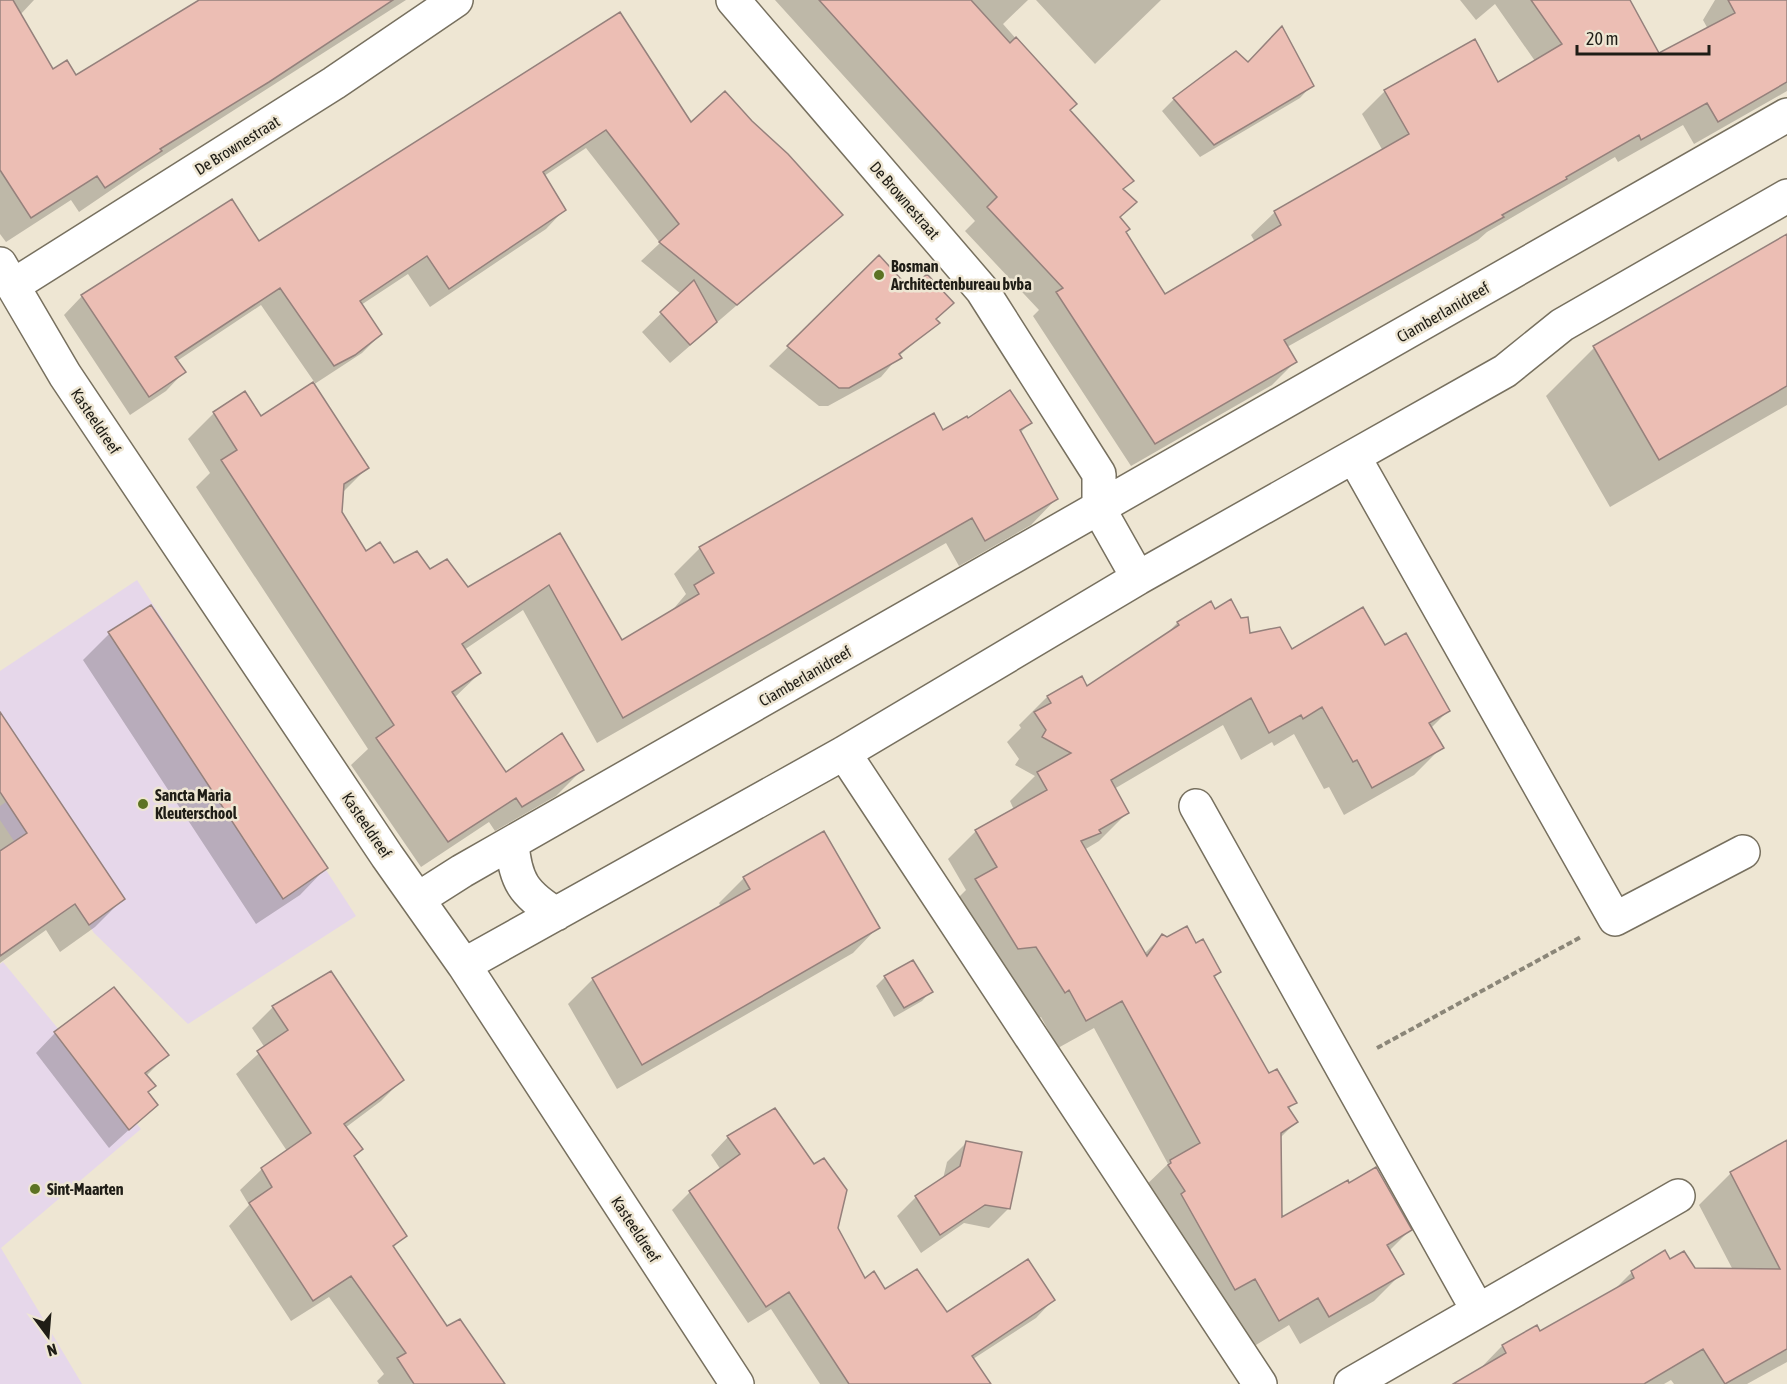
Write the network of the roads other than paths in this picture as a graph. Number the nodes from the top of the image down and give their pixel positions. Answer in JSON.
{"nodes":[{"id":1,"x":456,"y":0,"type":"edge"},
{"id":2,"x":733,"y":0,"type":"edge"},
{"id":3,"x":1787,"y":115,"type":"edge"},
{"id":4,"x":1787,"y":196,"type":"edge"},
{"id":5,"x":7,"y":274,"type":"edge"},
{"id":6,"x":1354,"y":457,"type":"junction"},
{"id":7,"x":1099,"y":509,"type":"junction"},
{"id":8,"x":1138,"y":578,"type":"junction"},
{"id":9,"x":844,"y":753,"type":"junction"},
{"id":10,"x":1196,"y":806,"type":"dead end"},
{"id":11,"x":512,"y":843,"type":"junction"},
{"id":12,"x":1743,"y":852,"type":"dead end"},
{"id":13,"x":418,"y":899,"type":"junction"},
{"id":14,"x":556,"y":914,"type":"junction"},
{"id":15,"x":464,"y":965,"type":"junction"},
{"id":16,"x":1678,"y":1196,"type":"dead end"},
{"id":17,"x":1477,"y":1309,"type":"junction"},
{"id":18,"x":737,"y":1384,"type":"edge"},
{"id":19,"x":1260,"y":1384,"type":"edge"},
{"id":20,"x":1351,"y":1384,"type":"edge"}],
"edges":[{"from":1,"to":5,"type":"street","name":"De Brownestraat"},
{"from":2,"to":7,"type":"street","name":"De Brownestraat"},
{"from":3,"to":7,"type":"street","name":"Ciamberlanidreef"},
{"from":4,"to":6,"type":"street"},
{"from":5,"to":13,"type":"street","name":"Kasteeldreef"},
{"from":6,"to":8,"type":"street"},
{"from":6,"to":12,"type":"street"},
{"from":7,"to":8,"type":"street"},
{"from":7,"to":11,"type":"street","name":"Ciamberlanidreef"},
{"from":8,"to":9,"type":"street"},
{"from":9,"to":14,"type":"street"},
{"from":9,"to":19,"type":"street"},
{"from":10,"to":17,"type":"street"},
{"from":11,"to":13,"type":"street","name":"Ciamberlanidreef"},
{"from":11,"to":14,"type":"street"},
{"from":13,"to":15,"type":"street","name":"Kasteeldreef"},
{"from":14,"to":15,"type":"street"},
{"from":15,"to":18,"type":"street","name":"Kasteeldreef"},
{"from":16,"to":17,"type":"street"},
{"from":17,"to":20,"type":"street"}]}
